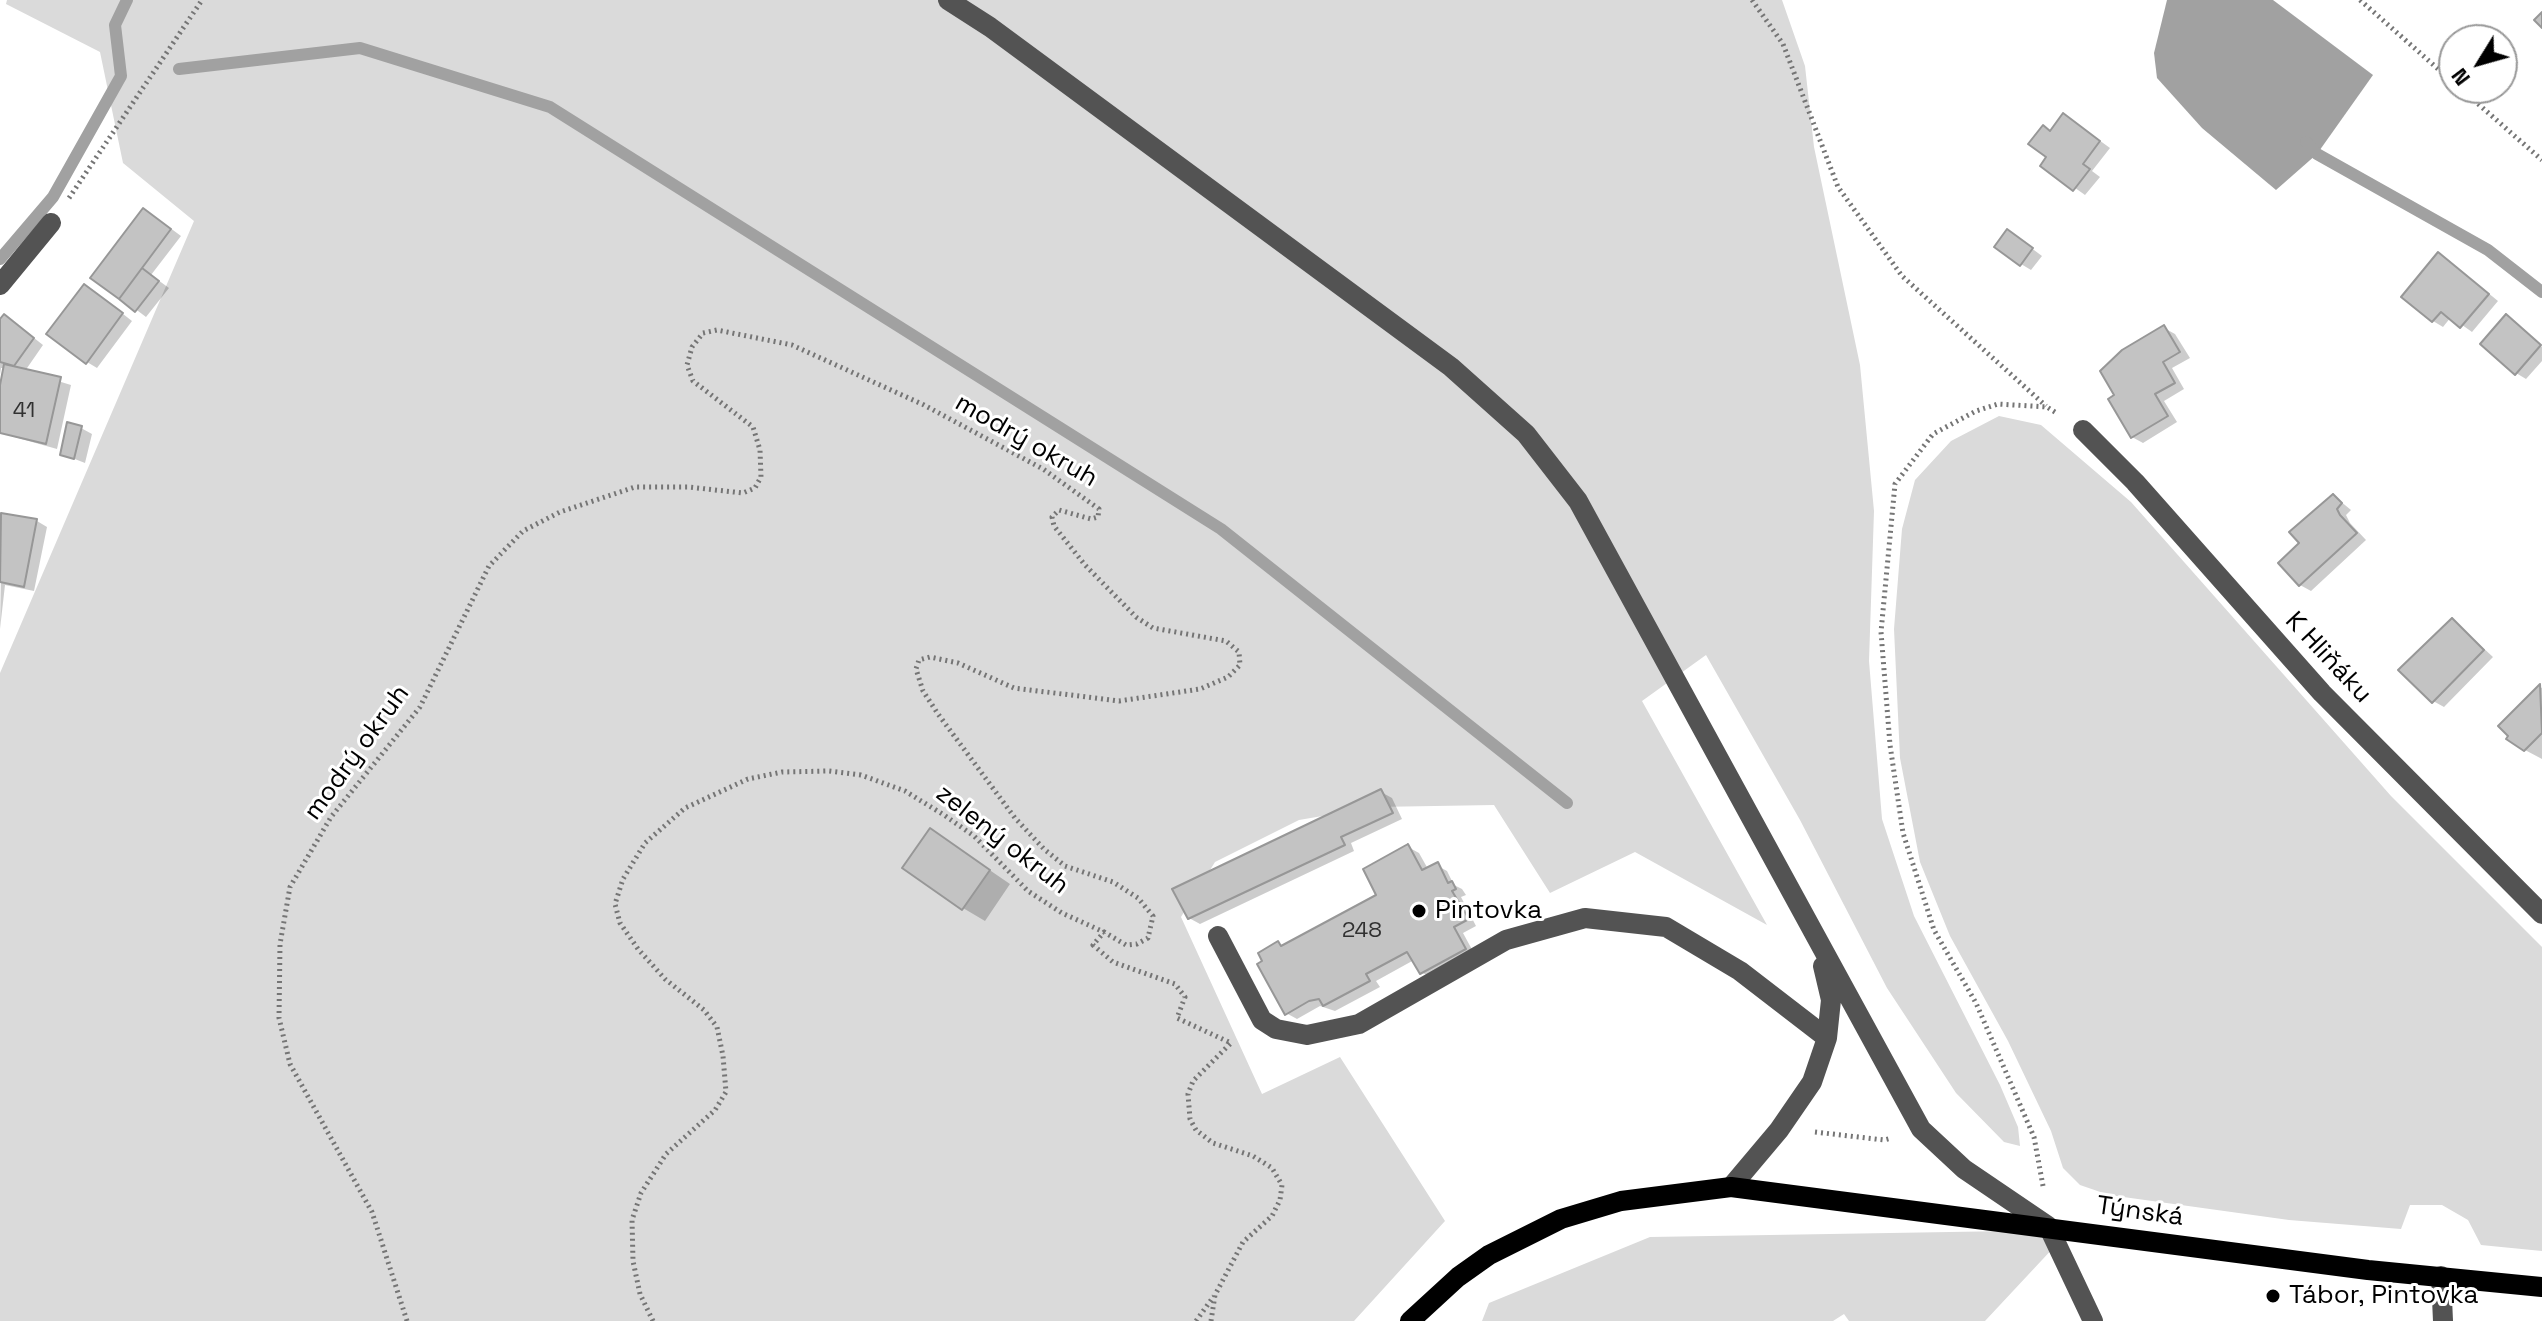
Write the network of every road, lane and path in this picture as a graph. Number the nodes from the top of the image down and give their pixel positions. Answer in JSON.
{"nodes":[{"id":1,"x":202,"y":0,"type":"edge"},
{"id":2,"x":948,"y":0,"type":"edge"},
{"id":3,"x":1752,"y":0,"type":"edge"},
{"id":4,"x":2360,"y":0,"type":"edge"},
{"id":5,"x":2438,"y":69,"type":"edge"},
{"id":6,"x":2478,"y":104,"type":"edge"},
{"id":7,"x":2542,"y":160,"type":"edge"},
{"id":8,"x":51,"y":223,"type":"joint"},
{"id":9,"x":0,"y":285,"type":"edge"},
{"id":10,"x":2047,"y":407,"type":"junction"},
{"id":11,"x":2083,"y":430,"type":"joint"},
{"id":12,"x":2542,"y":914,"type":"edge"},
{"id":13,"x":1104,"y":932,"type":"junction"},
{"id":14,"x":1218,"y":936,"type":"dead end"},
{"id":15,"x":1818,"y":946,"type":"junction"},
{"id":16,"x":1827,"y":1038,"type":"junction"},
{"id":17,"x":1803,"y":1129,"type":"dead end"},
{"id":18,"x":1897,"y":1136,"type":"dead end"},
{"id":19,"x":2043,"y":1184,"type":"dead end"},
{"id":20,"x":1731,"y":1187,"type":"junction"},
{"id":21,"x":2048,"y":1226,"type":"junction"},
{"id":22,"x":2441,"y":1276,"type":"junction"},
{"id":23,"x":2542,"y":1287,"type":"edge"},
{"id":24,"x":1215,"y":1295,"type":"junction"},
{"id":25,"x":407,"y":1321,"type":"edge"},
{"id":26,"x":653,"y":1321,"type":"edge"},
{"id":27,"x":1196,"y":1321,"type":"edge"},
{"id":28,"x":1211,"y":1321,"type":"edge"},
{"id":29,"x":1410,"y":1321,"type":"edge"},
{"id":30,"x":2093,"y":1321,"type":"edge"},
{"id":31,"x":2443,"y":1321,"type":"edge"}],
"edges":[{"from":1,"to":8,"type":"path"},
{"from":2,"to":15,"type":"street"},
{"from":3,"to":10,"type":"path"},
{"from":4,"to":5,"type":"path"},
{"from":6,"to":7,"type":"path"},
{"from":8,"to":9,"type":"street"},
{"from":10,"to":11,"type":"path"},
{"from":10,"to":19,"type":"path"},
{"from":11,"to":12,"type":"street","name":"K Hliňáku"},
{"from":13,"to":24,"type":"path"},
{"from":13,"to":25,"type":"path","name":"modrý okruh"},
{"from":13,"to":26,"type":"path","name":"zelený okruh"},
{"from":14,"to":16,"type":"street"},
{"from":15,"to":16,"type":"street"},
{"from":15,"to":21,"type":"street"},
{"from":16,"to":20,"type":"street"},
{"from":17,"to":18,"type":"path"},
{"from":20,"to":21,"type":"main road","name":"Týnská"},
{"from":20,"to":29,"type":"main road","name":"Týnská"},
{"from":21,"to":22,"type":"main road","name":"Týnská"},
{"from":21,"to":30,"type":"street"},
{"from":22,"to":23,"type":"main road","name":"Týnská"},
{"from":22,"to":31,"type":"street"},
{"from":24,"to":27,"type":"path"},
{"from":24,"to":28,"type":"path"}]}
